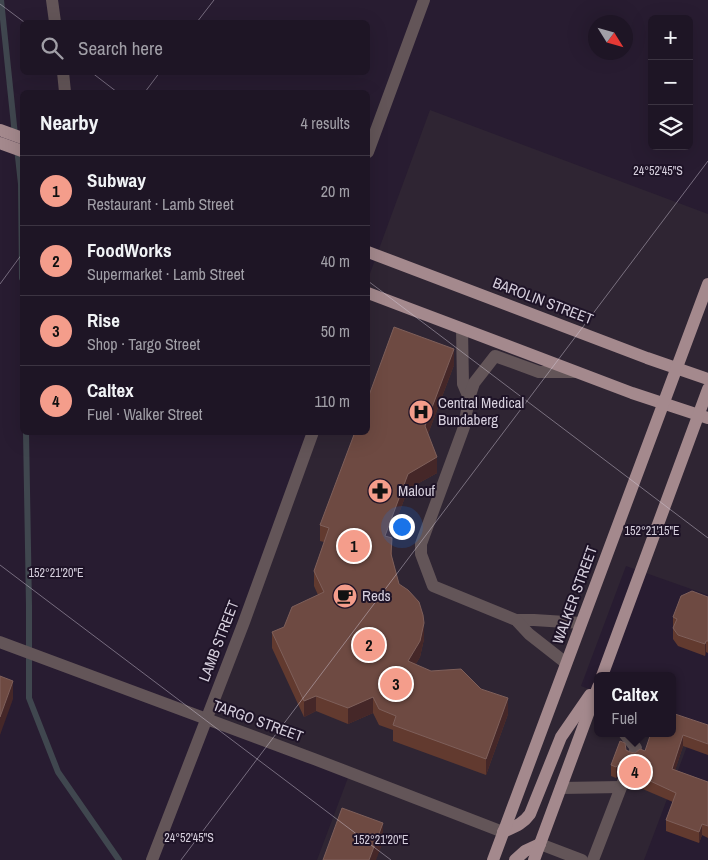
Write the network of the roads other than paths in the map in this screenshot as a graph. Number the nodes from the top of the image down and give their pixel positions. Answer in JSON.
{"nodes":[{"id":1,"x":52,"y":0,"type":"edge"},
{"id":2,"x":424,"y":0,"type":"edge"},
{"id":3,"x":55,"y":20,"type":"edge"},
{"id":4,"x":63,"y":75,"type":"edge"},
{"id":5,"x":65,"y":90,"type":"edge"},
{"id":6,"x":1,"y":137,"type":"edge"},
{"id":7,"x":20,"y":138,"type":"edge"},
{"id":8,"x":370,"y":147,"type":"edge"},
{"id":9,"x":20,"y":150,"type":"edge"},
{"id":10,"x":370,"y":253,"type":"edge"},
{"id":11,"x":708,"y":284,"type":"edge"},
{"id":12,"x":370,"y":293,"type":"edge"},
{"id":13,"x":462,"y":329,"type":"junction"},
{"id":14,"x":677,"y":368,"type":"junction"},
{"id":15,"x":580,"y":372,"type":"junction"},
{"id":16,"x":708,"y":379,"type":"edge"},
{"id":17,"x":708,"y":388,"type":"edge"},
{"id":18,"x":470,"y":398,"type":"junction"},
{"id":19,"x":663,"y":404,"type":"junction"},
{"id":20,"x":703,"y":417,"type":"edge"},
{"id":21,"x":312,"y":435,"type":"edge"},
{"id":22,"x":516,"y":620,"type":"junction"},
{"id":23,"x":581,"y":623,"type":"junction"},
{"id":24,"x":4,"y":644,"type":"edge"},
{"id":25,"x":566,"y":663,"type":"junction"},
{"id":26,"x":604,"y":672,"type":"edge"},
{"id":27,"x":594,"y":696,"type":"edge"},
{"id":28,"x":594,"y":700,"type":"edge"},
{"id":29,"x":206,"y":720,"type":"junction"},
{"id":30,"x":627,"y":737,"type":"edge"},
{"id":31,"x":633,"y":756,"type":"edge"},
{"id":32,"x":561,"y":788,"type":"junction"},
{"id":33,"x":503,"y":832,"type":"junction"},
{"id":34,"x":540,"y":844,"type":"junction"},
{"id":35,"x":152,"y":860,"type":"edge"},
{"id":36,"x":493,"y":860,"type":"edge"},
{"id":37,"x":515,"y":860,"type":"edge"},
{"id":38,"x":534,"y":860,"type":"edge"},
{"id":39,"x":582,"y":860,"type":"edge"},
{"id":40,"x":593,"y":860,"type":"edge"}],
"edges":[{"from":1,"to":3,"type":"street"},
{"from":2,"to":8,"type":"street"},
{"from":4,"to":5,"type":"street"},
{"from":6,"to":7,"type":"main road"},
{"from":6,"to":9,"type":"main road"},
{"from":10,"to":14,"type":"main road","name":"BAROLIN STREET"},
{"from":11,"to":14,"type":"main road","name":"WALKER STREET"},
{"from":12,"to":13,"type":"main road"},
{"from":13,"to":15,"type":"main road"},
{"from":13,"to":18,"type":"street"},
{"from":14,"to":16,"type":"main road","name":"BAROLIN STREET"},
{"from":14,"to":19,"type":"main road","name":"WALKER STREET"},
{"from":15,"to":18,"type":"street"},
{"from":15,"to":19,"type":"main road"},
{"from":17,"to":20,"type":"main road"},
{"from":18,"to":22,"type":"street"},
{"from":19,"to":20,"type":"main road"},
{"from":19,"to":23,"type":"main road","name":"WALKER STREET"},
{"from":20,"to":26,"type":"main road"},
{"from":21,"to":29,"type":"street","name":"LAMB STREET"},
{"from":22,"to":23,"type":"street"},
{"from":22,"to":25,"type":"street"},
{"from":23,"to":25,"type":"main road","name":"WALKER STREET"},
{"from":24,"to":29,"type":"street","name":"TARGO STREET"},
{"from":25,"to":33,"type":"main road","name":"WALKER STREET"},
{"from":27,"to":33,"type":"main road"},
{"from":28,"to":32,"type":"main road"},
{"from":29,"to":33,"type":"street","name":"TARGO STREET"},
{"from":29,"to":35,"type":"street","name":"LAMB STREET"},
{"from":30,"to":31,"type":"street"},
{"from":32,"to":34,"type":"main road"},
{"from":32,"to":40,"type":"street"},
{"from":33,"to":36,"type":"main road","name":"WALKER STREET"},
{"from":34,"to":37,"type":"main road"},
{"from":34,"to":38,"type":"main road"},
{"from":34,"to":39,"type":"street"}]}
